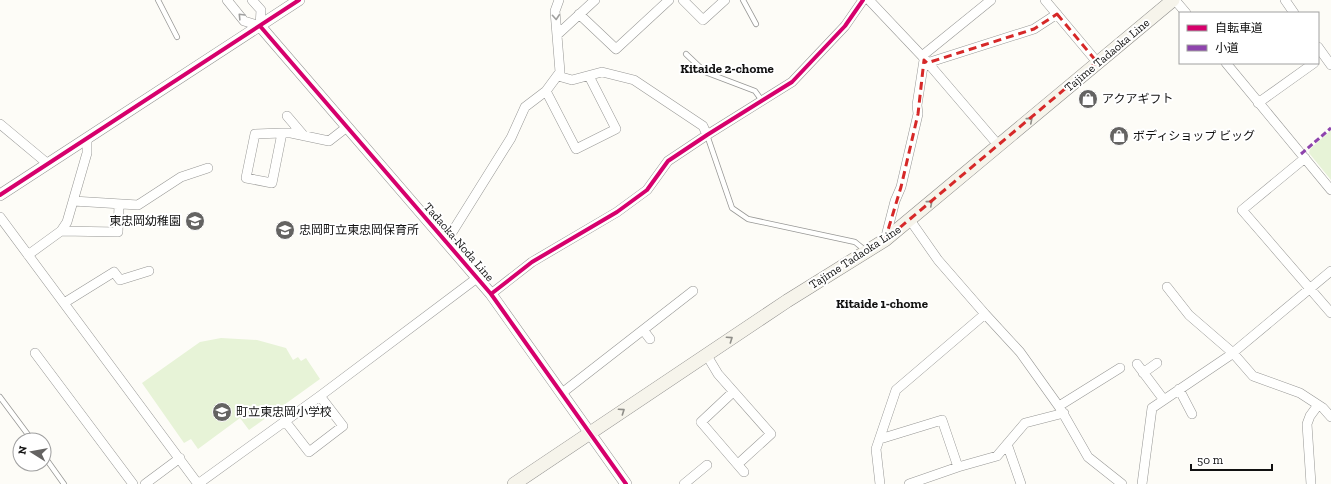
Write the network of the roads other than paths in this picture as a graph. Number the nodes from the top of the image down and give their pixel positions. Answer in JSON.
{"nodes":[{"id":1,"x":158,"y":0,"type":"edge"},
{"id":2,"x":227,"y":0,"type":"edge"},
{"id":3,"x":252,"y":0,"type":"edge"},
{"id":4,"x":299,"y":0,"type":"edge"},
{"id":5,"x":559,"y":0,"type":"edge"},
{"id":6,"x":595,"y":0,"type":"edge"},
{"id":7,"x":669,"y":0,"type":"edge"},
{"id":8,"x":683,"y":0,"type":"edge"},
{"id":9,"x":725,"y":0,"type":"edge"},
{"id":10,"x":743,"y":0,"type":"edge"},
{"id":11,"x":863,"y":0,"type":"edge"},
{"id":12,"x":869,"y":0,"type":"edge"},
{"id":13,"x":991,"y":0,"type":"edge"},
{"id":14,"x":1045,"y":0,"type":"edge"},
{"id":15,"x":1174,"y":0,"type":"edge"},
{"id":16,"x":1284,"y":0,"type":"edge"},
{"id":17,"x":1185,"y":12,"type":"edge"},
{"id":18,"x":1293,"y":12,"type":"edge"},
{"id":19,"x":579,"y":14,"type":"junction"},
{"id":20,"x":1057,"y":14,"type":"junction"},
{"id":21,"x":756,"y":24,"type":"dead end"},
{"id":22,"x":260,"y":26,"type":"junction"},
{"id":23,"x":557,"y":35,"type":"junction"},
{"id":24,"x":177,"y":37,"type":"dead end"},
{"id":25,"x":686,"y":54,"type":"dead end"},
{"id":26,"x":1324,"y":55,"type":"edge"},
{"id":27,"x":924,"y":60,"type":"junction"},
{"id":28,"x":1097,"y":62,"type":"junction"},
{"id":29,"x":1227,"y":64,"type":"edge"},
{"id":30,"x":1313,"y":64,"type":"edge"},
{"id":31,"x":1331,"y":65,"type":"edge"},
{"id":32,"x":558,"y":76,"type":"junction"},
{"id":33,"x":589,"y":76,"type":"junction"},
{"id":34,"x":546,"y":90,"type":"junction"},
{"id":35,"x":763,"y":102,"type":"junction"},
{"id":36,"x":1258,"y":103,"type":"junction"},
{"id":37,"x":287,"y":116,"type":"dead end"},
{"id":38,"x":0,"y":124,"type":"edge"},
{"id":39,"x":347,"y":127,"type":"junction"},
{"id":40,"x":282,"y":133,"type":"junction"},
{"id":41,"x":707,"y":135,"type":"junction"},
{"id":42,"x":304,"y":136,"type":"junction"},
{"id":43,"x":88,"y":139,"type":"junction"},
{"id":44,"x":999,"y":146,"type":"junction"},
{"id":45,"x":1305,"y":158,"type":"junction"},
{"id":46,"x":48,"y":164,"type":"junction"},
{"id":47,"x":208,"y":168,"type":"dead end"},
{"id":48,"x":1331,"y":190,"type":"edge"},
{"id":49,"x":0,"y":194,"type":"edge"},
{"id":50,"x":73,"y":201,"type":"junction"},
{"id":51,"x":119,"y":205,"type":"junction"},
{"id":52,"x":0,"y":217,"type":"edge"},
{"id":53,"x":910,"y":220,"type":"junction"},
{"id":54,"x":61,"y":231,"type":"junction"},
{"id":55,"x":885,"y":240,"type":"junction"},
{"id":56,"x":446,"y":242,"type":"junction"},
{"id":57,"x":867,"y":252,"type":"junction"},
{"id":58,"x":28,"y":255,"type":"junction"},
{"id":59,"x":149,"y":271,"type":"dead end"},
{"id":60,"x":1331,"y":271,"type":"edge"},
{"id":61,"x":477,"y":278,"type":"junction"},
{"id":62,"x":1167,"y":287,"type":"dead end"},
{"id":63,"x":1310,"y":288,"type":"junction"},
{"id":64,"x":693,"y":291,"type":"dead end"},
{"id":65,"x":491,"y":294,"type":"junction"},
{"id":66,"x":682,"y":300,"type":"junction"},
{"id":67,"x":64,"y":303,"type":"junction"},
{"id":68,"x":689,"y":307,"type":"dead end"},
{"id":69,"x":1331,"y":313,"type":"edge"},
{"id":70,"x":985,"y":314,"type":"junction"},
{"id":71,"x":644,"y":331,"type":"junction"},
{"id":72,"x":650,"y":339,"type":"dead end"},
{"id":73,"x":35,"y":353,"type":"dead end"},
{"id":74,"x":1233,"y":353,"type":"junction"},
{"id":75,"x":706,"y":354,"type":"junction"},
{"id":76,"x":1157,"y":363,"type":"dead end"},
{"id":77,"x":1137,"y":364,"type":"dead end"},
{"id":78,"x":1120,"y":368,"type":"dead end"},
{"id":79,"x":1143,"y":373,"type":"junction"},
{"id":80,"x":1179,"y":389,"type":"junction"},
{"id":81,"x":733,"y":392,"type":"junction"},
{"id":82,"x":562,"y":393,"type":"junction"},
{"id":83,"x":320,"y":396,"type":"junction"},
{"id":84,"x":0,"y":397,"type":"edge"},
{"id":85,"x":1164,"y":400,"type":"junction"},
{"id":86,"x":1318,"y":405,"type":"junction"},
{"id":87,"x":1061,"y":410,"type":"junction"},
{"id":88,"x":1192,"y":414,"type":"dead end"},
{"id":89,"x":1331,"y":417,"type":"edge"},
{"id":90,"x":285,"y":421,"type":"junction"},
{"id":91,"x":26,"y":432,"type":"edge"},
{"id":92,"x":591,"y":434,"type":"junction"},
{"id":93,"x":880,"y":439,"type":"junction"},
{"id":94,"x":1007,"y":444,"type":"junction"},
{"id":95,"x":180,"y":458,"type":"junction"},
{"id":96,"x":738,"y":464,"type":"junction"},
{"id":97,"x":707,"y":465,"type":"dead end"},
{"id":98,"x":52,"y":467,"type":"edge"},
{"id":99,"x":958,"y":467,"type":"junction"},
{"id":100,"x":744,"y":472,"type":"dead end"},
{"id":101,"x":695,"y":480,"type":"edge"},
{"id":102,"x":522,"y":482,"type":"edge"},
{"id":103,"x":64,"y":484,"type":"edge"},
{"id":104,"x":133,"y":484,"type":"edge"},
{"id":105,"x":145,"y":484,"type":"edge"},
{"id":106,"x":198,"y":484,"type":"edge"},
{"id":107,"x":626,"y":484,"type":"edge"},
{"id":108,"x":684,"y":484,"type":"edge"},
{"id":109,"x":880,"y":484,"type":"edge"},
{"id":110,"x":909,"y":484,"type":"edge"},
{"id":111,"x":1021,"y":484,"type":"edge"},
{"id":112,"x":1122,"y":484,"type":"edge"},
{"id":113,"x":1142,"y":484,"type":"edge"},
{"id":114,"x":1311,"y":484,"type":"edge"}],
"edges":[{"from":1,"to":24,"type":"lane"},
{"from":22,"to":2,"type":"street","one_way":true},
{"from":3,"to":22,"type":"street"},
{"from":4,"to":22,"type":"street"},
{"from":5,"to":23,"type":"street","one_way":true},
{"from":6,"to":19,"type":"street"},
{"from":7,"to":19,"type":"street"},
{"from":8,"to":9,"type":"street"},
{"from":10,"to":21,"type":"lane"},
{"from":11,"to":35,"type":"street"},
{"from":12,"to":27,"type":"street"},
{"from":13,"to":27,"type":"street"},
{"from":14,"to":20,"type":"street"},
{"from":15,"to":17,"type":"street"},
{"from":15,"to":28,"type":"main road","name":"Tajime Tadaoka Line"},
{"from":16,"to":18,"type":"street"},
{"from":19,"to":23,"type":"street"},
{"from":20,"to":27,"type":"street"},
{"from":20,"to":28,"type":"street"},
{"from":22,"to":39,"type":"street","name":"Tadaoka-Noda Line"},
{"from":22,"to":43,"type":"street"},
{"from":23,"to":32,"type":"street"},
{"from":25,"to":35,"type":"lane"},
{"from":26,"to":31,"type":"street"},
{"from":27,"to":44,"type":"street"},
{"from":27,"to":55,"type":"street"},
{"from":44,"to":28,"type":"main road","name":"Tajime Tadaoka Line","one_way":true},
{"from":29,"to":36,"type":"street"},
{"from":30,"to":36,"type":"street"},
{"from":32,"to":33,"type":"street"},
{"from":32,"to":34,"type":"street"},
{"from":33,"to":34,"type":"street"},
{"from":33,"to":41,"type":"street"},
{"from":34,"to":56,"type":"street"},
{"from":35,"to":41,"type":"street"},
{"from":36,"to":45,"type":"street"},
{"from":37,"to":42,"type":"street"},
{"from":38,"to":46,"type":"street"},
{"from":39,"to":42,"type":"street"},
{"from":39,"to":56,"type":"street","name":"Tadaoka-Noda Line"},
{"from":40,"to":40,"type":"street"},
{"from":40,"to":42,"type":"street"},
{"from":41,"to":57,"type":"lane"},
{"from":41,"to":65,"type":"street"},
{"from":43,"to":46,"type":"street"},
{"from":43,"to":50,"type":"street"},
{"from":53,"to":44,"type":"main road","name":"Tajime Tadaoka Line","one_way":true},
{"from":45,"to":48,"type":"street"},
{"from":45,"to":63,"type":"street"},
{"from":46,"to":49,"type":"street"},
{"from":47,"to":51,"type":"street"},
{"from":50,"to":51,"type":"street"},
{"from":50,"to":54,"type":"street"},
{"from":51,"to":54,"type":"street"},
{"from":52,"to":58,"type":"street"},
{"from":53,"to":55,"type":"main road","name":"Tajime Tadaoka Line"},
{"from":53,"to":70,"type":"street"},
{"from":54,"to":58,"type":"street"},
{"from":55,"to":57,"type":"main road","name":"Tajime Tadaoka Line"},
{"from":56,"to":61,"type":"street","name":"Tadaoka-Noda Line"},
{"from":75,"to":57,"type":"main road","name":"Tajime Tadaoka Line","one_way":true},
{"from":58,"to":67,"type":"street"},
{"from":59,"to":67,"type":"street"},
{"from":60,"to":63,"type":"street"},
{"from":61,"to":65,"type":"street","name":"Tadaoka-Noda Line"},
{"from":61,"to":83,"type":"street"},
{"from":62,"to":74,"type":"street"},
{"from":63,"to":69,"type":"street"},
{"from":63,"to":74,"type":"street"},
{"from":64,"to":66,"type":"street"},
{"from":65,"to":82,"type":"street","name":"Tadaoka-Noda Line"},
{"from":66,"to":68,"type":"street"},
{"from":66,"to":71,"type":"street"},
{"from":67,"to":95,"type":"street"},
{"from":70,"to":87,"type":"street"},
{"from":70,"to":93,"type":"street"},
{"from":71,"to":72,"type":"street"},
{"from":71,"to":82,"type":"street"},
{"from":73,"to":104,"type":"street"},
{"from":74,"to":80,"type":"street"},
{"from":74,"to":86,"type":"street"},
{"from":75,"to":81,"type":"street"},
{"from":92,"to":75,"type":"main road","name":"Tajime Tadaoka Line","one_way":true},
{"from":76,"to":79,"type":"street"},
{"from":77,"to":79,"type":"street"},
{"from":78,"to":87,"type":"street"},
{"from":79,"to":85,"type":"street"},
{"from":80,"to":85,"type":"street"},
{"from":80,"to":88,"type":"street"},
{"from":81,"to":96,"type":"street"},
{"from":81,"to":96,"type":"street"},
{"from":82,"to":92,"type":"street","name":"Tadaoka-Noda Line"},
{"from":83,"to":90,"type":"street"},
{"from":83,"to":90,"type":"street"},
{"from":84,"to":91,"type":"lane"},
{"from":85,"to":113,"type":"street"},
{"from":86,"to":89,"type":"street"},
{"from":86,"to":114,"type":"street"},
{"from":87,"to":94,"type":"street"},
{"from":87,"to":112,"type":"street"},
{"from":90,"to":106,"type":"street"},
{"from":92,"to":102,"type":"main road","name":"Tajime Tadaoka Line"},
{"from":92,"to":107,"type":"street","name":"Tadaoka-Noda Line"},
{"from":93,"to":99,"type":"street"},
{"from":93,"to":109,"type":"street"},
{"from":94,"to":99,"type":"street"},
{"from":94,"to":111,"type":"street"},
{"from":95,"to":105,"type":"street"},
{"from":95,"to":106,"type":"street"},
{"from":96,"to":100,"type":"street"},
{"from":97,"to":101,"type":"street"},
{"from":98,"to":103,"type":"lane"},
{"from":99,"to":110,"type":"street"},
{"from":101,"to":108,"type":"street"}]}
